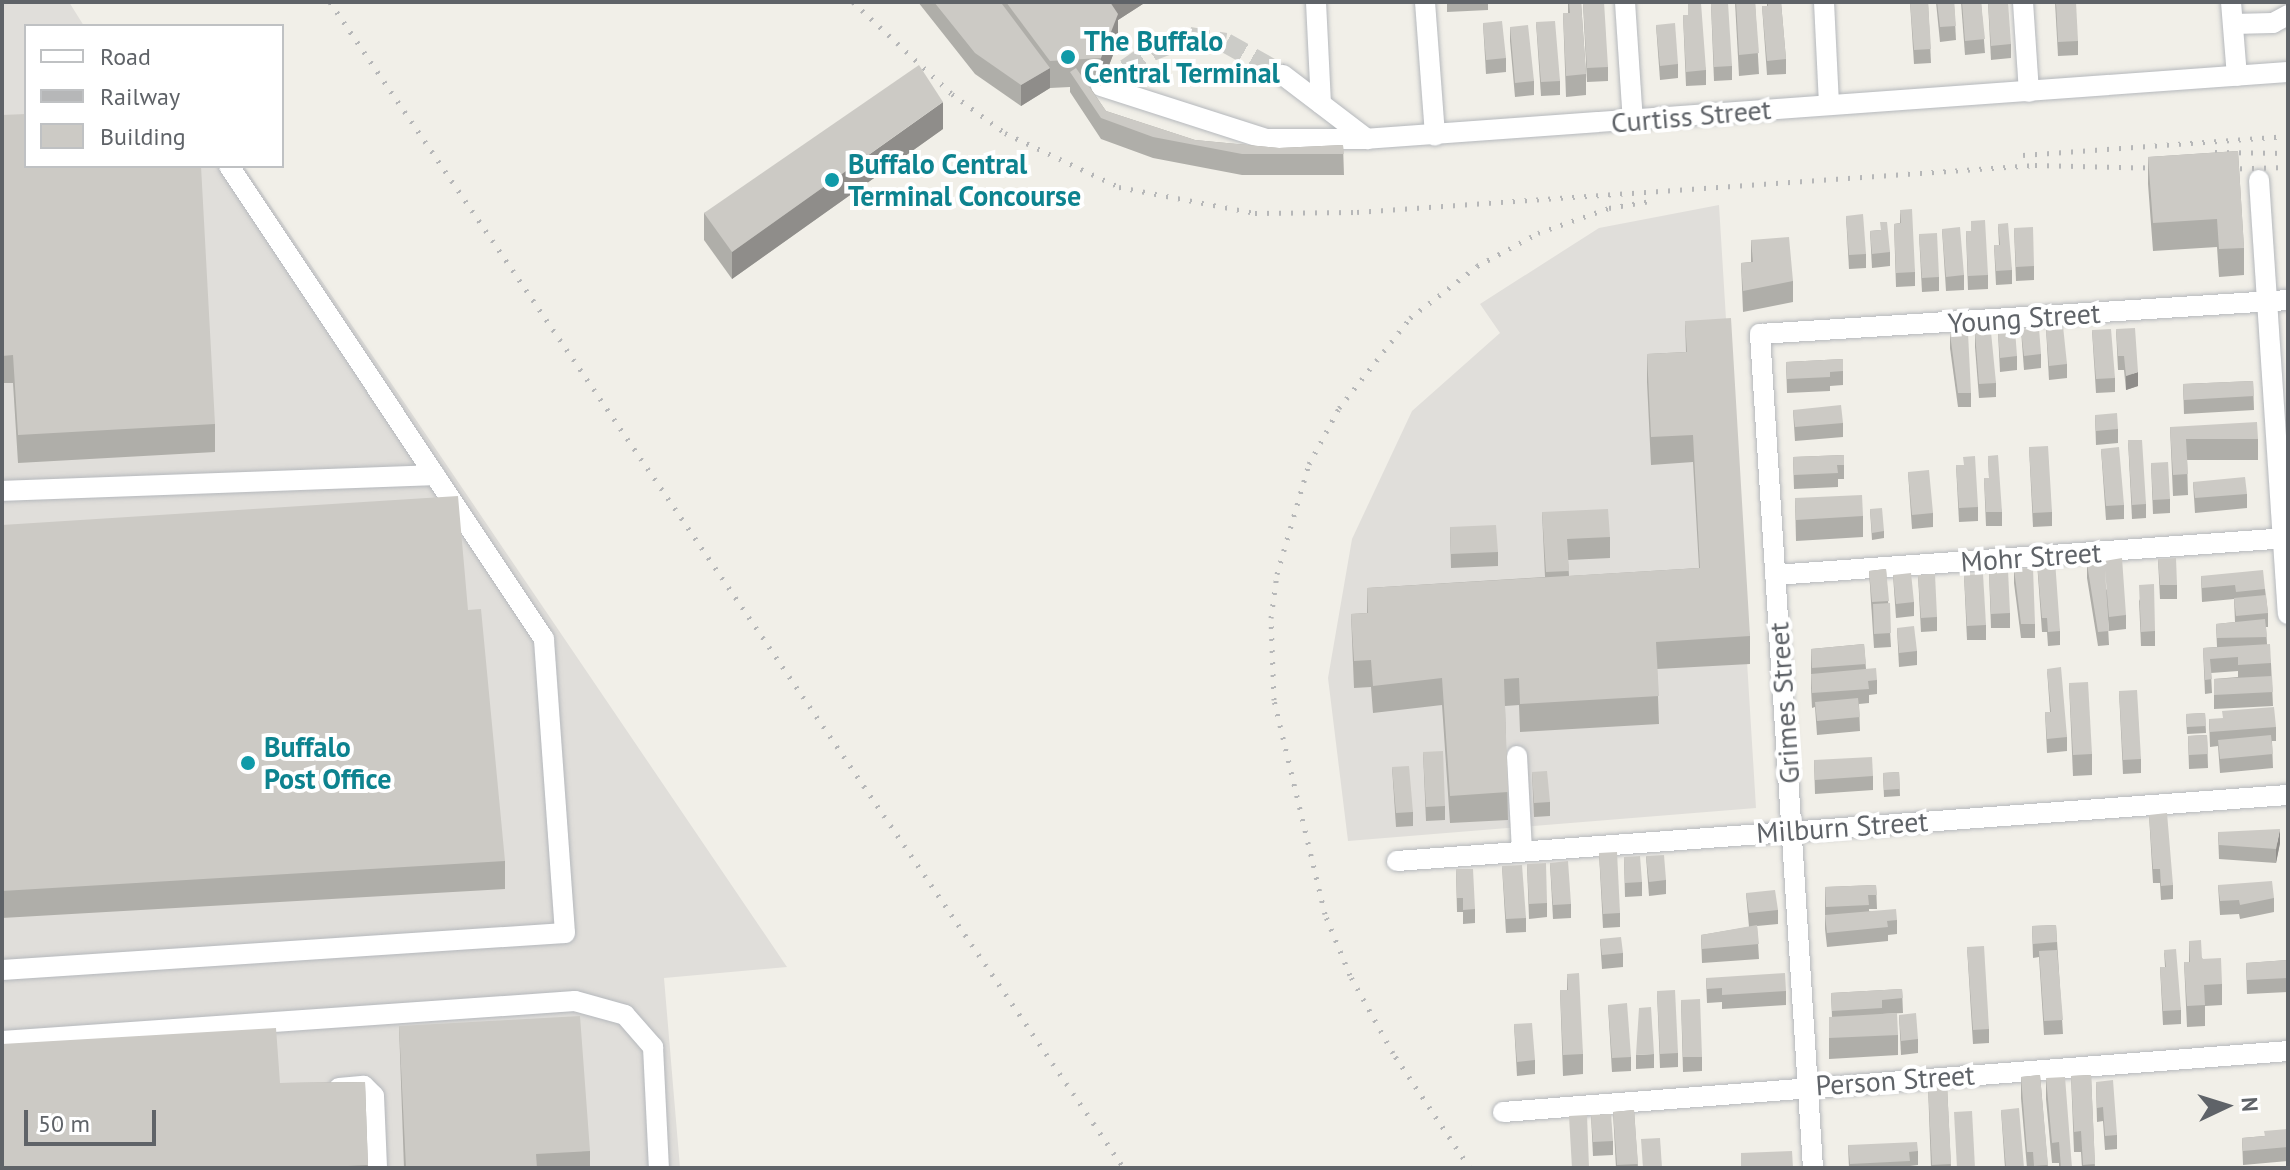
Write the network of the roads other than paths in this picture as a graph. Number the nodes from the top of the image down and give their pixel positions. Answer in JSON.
{"nodes":[{"id":1,"x":1316,"y":2,"type":"edge"},
{"id":2,"x":1425,"y":2,"type":"edge"},
{"id":3,"x":1625,"y":2,"type":"edge"},
{"id":4,"x":1824,"y":2,"type":"edge"},
{"id":5,"x":2023,"y":2,"type":"edge"},
{"id":6,"x":2231,"y":2,"type":"edge"},
{"id":7,"x":2288,"y":15,"type":"edge"},
{"id":8,"x":2233,"y":24,"type":"junction"},
{"id":9,"x":2288,"y":72,"type":"edge"},
{"id":10,"x":1283,"y":75,"type":"tunnel mouth"},
{"id":11,"x":2237,"y":76,"type":"junction"},
{"id":12,"x":1101,"y":86,"type":"dead end"},
{"id":13,"x":2029,"y":92,"type":"junction"},
{"id":14,"x":1321,"y":104,"type":"junction"},
{"id":15,"x":1829,"y":105,"type":"junction"},
{"id":16,"x":1633,"y":121,"type":"junction"},
{"id":17,"x":1435,"y":136,"type":"junction"},
{"id":18,"x":1367,"y":139,"type":"junction"},
{"id":19,"x":230,"y":168,"type":"edge"},
{"id":20,"x":2259,"y":180,"type":"dead end"},
{"id":21,"x":2288,"y":300,"type":"edge"},
{"id":22,"x":2266,"y":302,"type":"junction"},
{"id":23,"x":1760,"y":334,"type":"joint"},
{"id":24,"x":435,"y":475,"type":"junction"},
{"id":25,"x":2,"y":491,"type":"edge"},
{"id":26,"x":2286,"y":538,"type":"edge"},
{"id":27,"x":1775,"y":575,"type":"junction"},
{"id":28,"x":2288,"y":614,"type":"edge"},
{"id":29,"x":1517,"y":756,"type":"dead end"},
{"id":30,"x":2288,"y":795,"type":"edge"},
{"id":31,"x":1792,"y":830,"type":"junction"},
{"id":32,"x":1522,"y":851,"type":"junction"},
{"id":33,"x":1397,"y":861,"type":"dead end"},
{"id":34,"x":2,"y":970,"type":"edge"},
{"id":35,"x":2,"y":1041,"type":"edge"},
{"id":36,"x":2288,"y":1051,"type":"edge"},
{"id":37,"x":1808,"y":1087,"type":"junction"},
{"id":38,"x":314,"y":1091,"type":"edge"},
{"id":39,"x":1503,"y":1112,"type":"dead end"},
{"id":40,"x":377,"y":1168,"type":"edge"},
{"id":41,"x":659,"y":1168,"type":"edge"},
{"id":42,"x":1813,"y":1168,"type":"edge"}],
"edges":[{"from":1,"to":14,"type":"street"},
{"from":2,"to":17,"type":"street"},
{"from":3,"to":16,"type":"street"},
{"from":4,"to":15,"type":"street"},
{"from":5,"to":13,"type":"street"},
{"from":6,"to":8,"type":"street"},
{"from":7,"to":8,"type":"street"},
{"from":8,"to":11,"type":"street"},
{"from":9,"to":11,"type":"street","name":"Curtiss Street"},
{"from":10,"to":14,"type":"street"},
{"from":11,"to":13,"type":"street","name":"Curtiss Street"},
{"from":12,"to":18,"type":"street","name":"Curtiss Street"},
{"from":13,"to":15,"type":"street","name":"Curtiss Street"},
{"from":14,"to":18,"type":"street"},
{"from":15,"to":16,"type":"street","name":"Curtiss Street"},
{"from":16,"to":17,"type":"street","name":"Curtiss Street"},
{"from":17,"to":18,"type":"street","name":"Curtiss Street"},
{"from":19,"to":24,"type":"street"},
{"from":20,"to":22,"type":"street"},
{"from":21,"to":22,"type":"street","name":"Young Street"},
{"from":22,"to":23,"type":"street","name":"Young Street"},
{"from":22,"to":26,"type":"street"},
{"from":23,"to":27,"type":"street","name":"Grimes Street"},
{"from":24,"to":25,"type":"street"},
{"from":24,"to":34,"type":"street"},
{"from":26,"to":27,"type":"street","name":"Mohr Street"},
{"from":26,"to":28,"type":"street"},
{"from":27,"to":31,"type":"street","name":"Grimes Street"},
{"from":29,"to":32,"type":"street"},
{"from":30,"to":31,"type":"street","name":"Milburn Street"},
{"from":31,"to":32,"type":"street","name":"Milburn Street"},
{"from":31,"to":37,"type":"street","name":"Grimes Street"},
{"from":32,"to":33,"type":"street","name":"Milburn Street"},
{"from":35,"to":41,"type":"street"},
{"from":36,"to":37,"type":"street","name":"Person Street"},
{"from":37,"to":39,"type":"street","name":"Person Street"},
{"from":37,"to":42,"type":"street","name":"Grimes Street"},
{"from":38,"to":40,"type":"street"}]}
